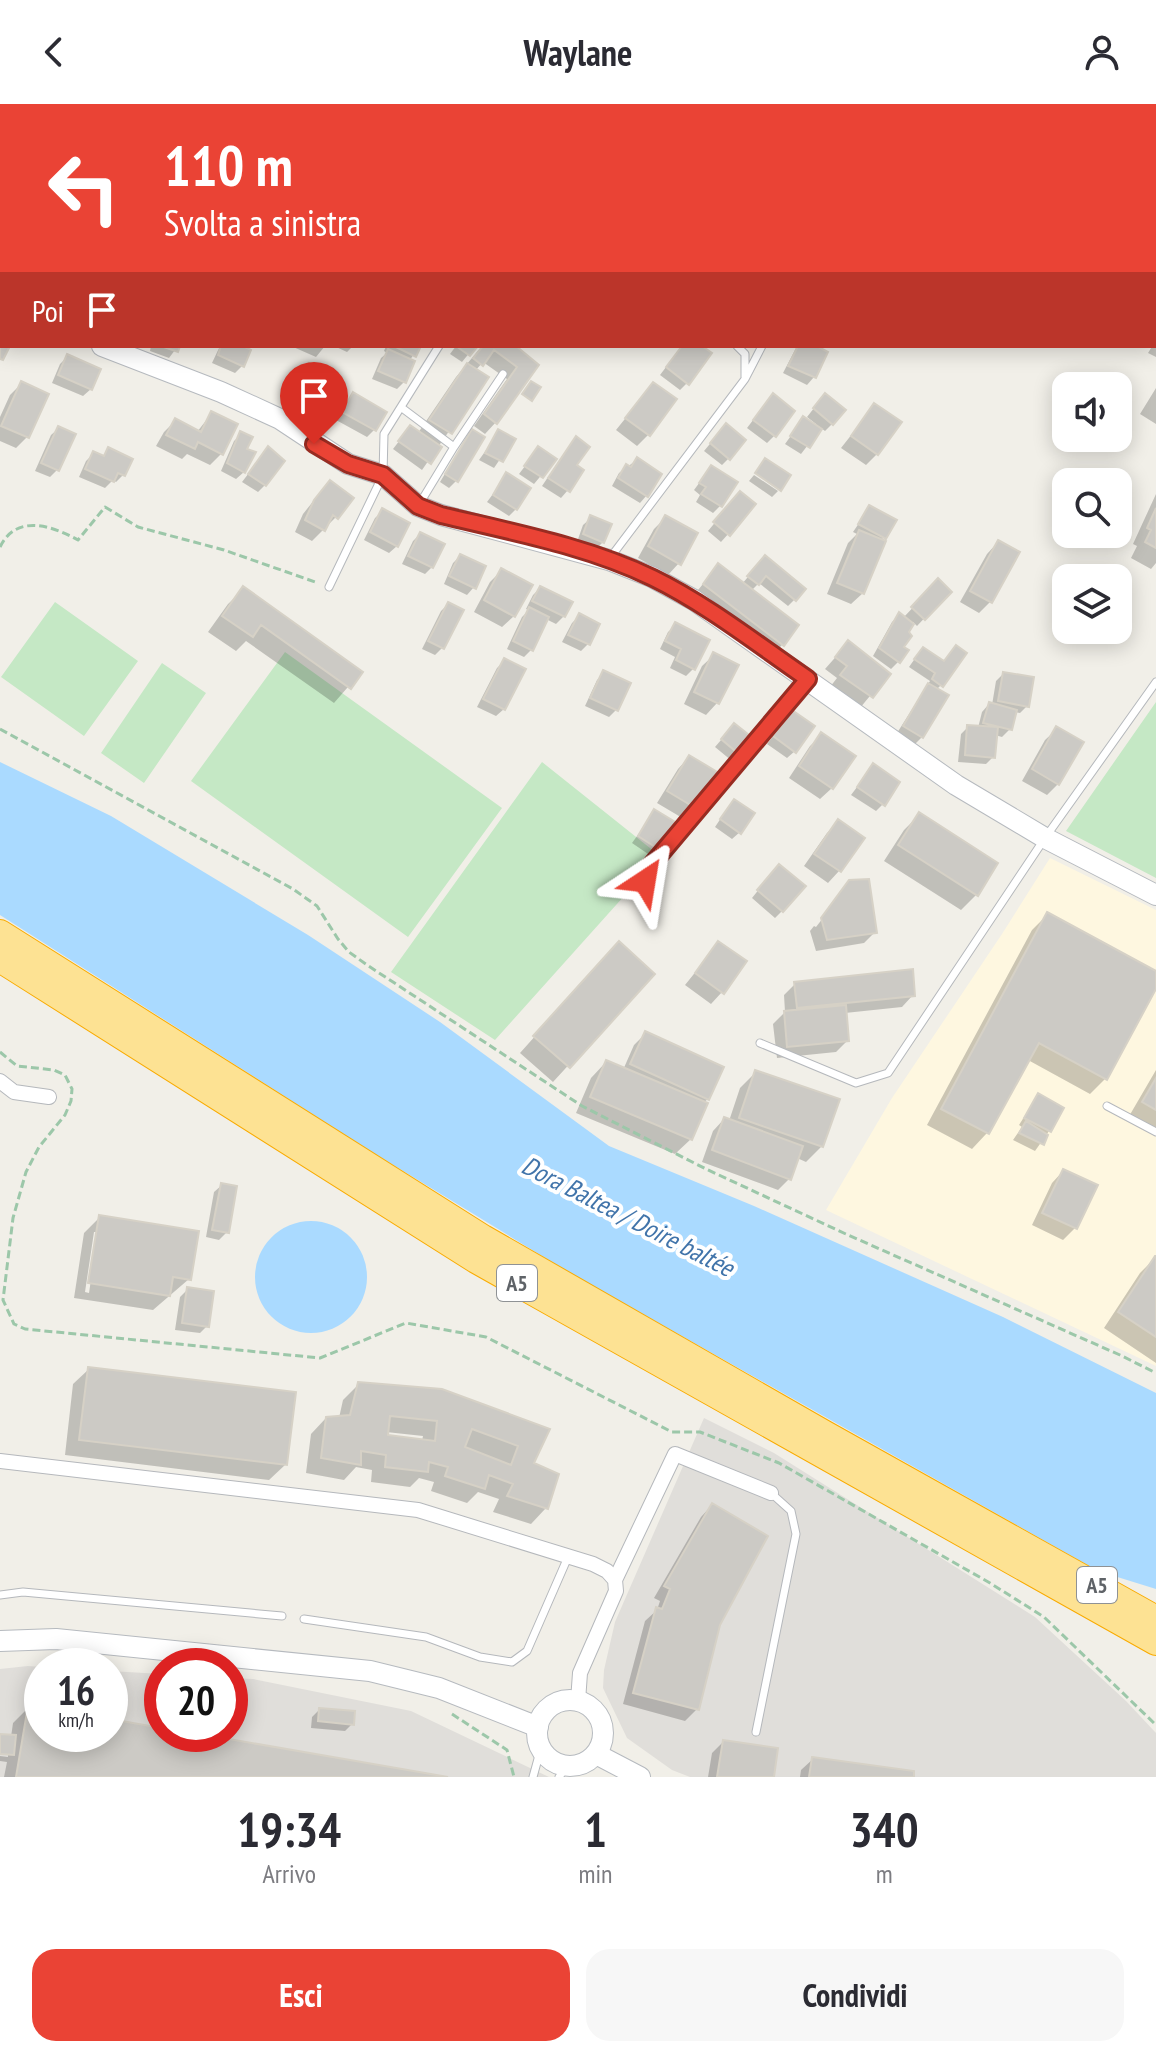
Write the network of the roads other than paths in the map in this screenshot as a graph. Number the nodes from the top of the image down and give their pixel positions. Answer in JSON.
{"nodes":[{"id":1,"x":107,"y":348,"type":"edge"},
{"id":2,"x":438,"y":348,"type":"edge"},
{"id":3,"x":739,"y":348,"type":"edge"},
{"id":4,"x":761,"y":348,"type":"edge"},
{"id":5,"x":503,"y":374,"type":"dead end"},
{"id":6,"x":745,"y":379,"type":"junction"},
{"id":7,"x":402,"y":408,"type":"junction"},
{"id":8,"x":454,"y":447,"type":"junction"},
{"id":9,"x":383,"y":475,"type":"junction"},
{"id":10,"x":418,"y":506,"type":"junction"},
{"id":11,"x":609,"y":560,"type":"junction"},
{"id":12,"x":329,"y":587,"type":"road end"},
{"id":13,"x":808,"y":679,"type":"junction"},
{"id":14,"x":1156,"y":682,"type":"edge"},
{"id":15,"x":1045,"y":838,"type":"junction"},
{"id":16,"x":645,"y":881,"type":"dead end"},
{"id":17,"x":1156,"y":895,"type":"edge"},
{"id":18,"x":0,"y":933,"type":"edge"},
{"id":19,"x":0,"y":959,"type":"edge"},
{"id":20,"x":760,"y":1043,"type":"dead end"},
{"id":21,"x":0,"y":1081,"type":"edge"},
{"id":22,"x":49,"y":1097,"type":"dead end"},
{"id":23,"x":1107,"y":1106,"type":"dead end"},
{"id":24,"x":1156,"y":1132,"type":"edge"},
{"id":25,"x":0,"y":1461,"type":"edge"},
{"id":26,"x":771,"y":1493,"type":"joint"},
{"id":27,"x":568,"y":1557,"type":"junction"},
{"id":28,"x":615,"y":1580,"type":"junction"},
{"id":29,"x":0,"y":1595,"type":"edge"},
{"id":30,"x":282,"y":1616,"type":"dead end"},
{"id":31,"x":304,"y":1619,"type":"dead end"},
{"id":32,"x":1156,"y":1619,"type":"edge"},
{"id":33,"x":0,"y":1641,"type":"edge"},
{"id":34,"x":1156,"y":1642,"type":"edge"},
{"id":35,"x":578,"y":1701,"type":"junction"},
{"id":36,"x":538,"y":1727,"type":"junction"},
{"id":37,"x":756,"y":1732,"type":"dead end"},
{"id":38,"x":541,"y":1748,"type":"junction"},
{"id":39,"x":596,"y":1754,"type":"junction"},
{"id":40,"x":563,"y":1771,"type":"edge"},
{"id":41,"x":533,"y":1777,"type":"edge"},
{"id":42,"x":640,"y":1777,"type":"edge"}],
"edges":[{"from":1,"to":9,"type":"main road"},
{"from":2,"to":7,"type":"lane"},
{"from":3,"to":6,"type":"lane"},
{"from":4,"to":6,"type":"lane"},
{"from":5,"to":8,"type":"lane"},
{"from":6,"to":11,"type":"lane"},
{"from":7,"to":8,"type":"lane"},
{"from":7,"to":9,"type":"lane"},
{"from":8,"to":10,"type":"lane"},
{"from":9,"to":10,"type":"main road"},
{"from":9,"to":12,"type":"lane"},
{"from":10,"to":11,"type":"main road"},
{"from":11,"to":13,"type":"main road"},
{"from":13,"to":15,"type":"main road"},
{"from":13,"to":16,"type":"lane"},
{"from":14,"to":15,"type":"lane"},
{"from":15,"to":17,"type":"main road"},
{"from":15,"to":20,"type":"lane"},
{"from":18,"to":32,"type":"highway","number":"A5"},
{"from":19,"to":34,"type":"highway","number":"A5"},
{"from":21,"to":22,"type":"street"},
{"from":23,"to":24,"type":"lane"},
{"from":25,"to":27,"type":"street"},
{"from":26,"to":28,"type":"street"},
{"from":26,"to":37,"type":"lane"},
{"from":27,"to":28,"type":"street"},
{"from":27,"to":31,"type":"lane"},
{"from":28,"to":35,"type":"street"},
{"from":29,"to":30,"type":"lane"},
{"from":33,"to":36,"type":"main road"},
{"from":35,"to":36,"type":"main road"},
{"from":35,"to":39,"type":"main road"},
{"from":36,"to":38,"type":"main road"},
{"from":38,"to":40,"type":"main road"},
{"from":38,"to":41,"type":"lane"},
{"from":39,"to":40,"type":"main road"},
{"from":39,"to":42,"type":"main road"}]}
